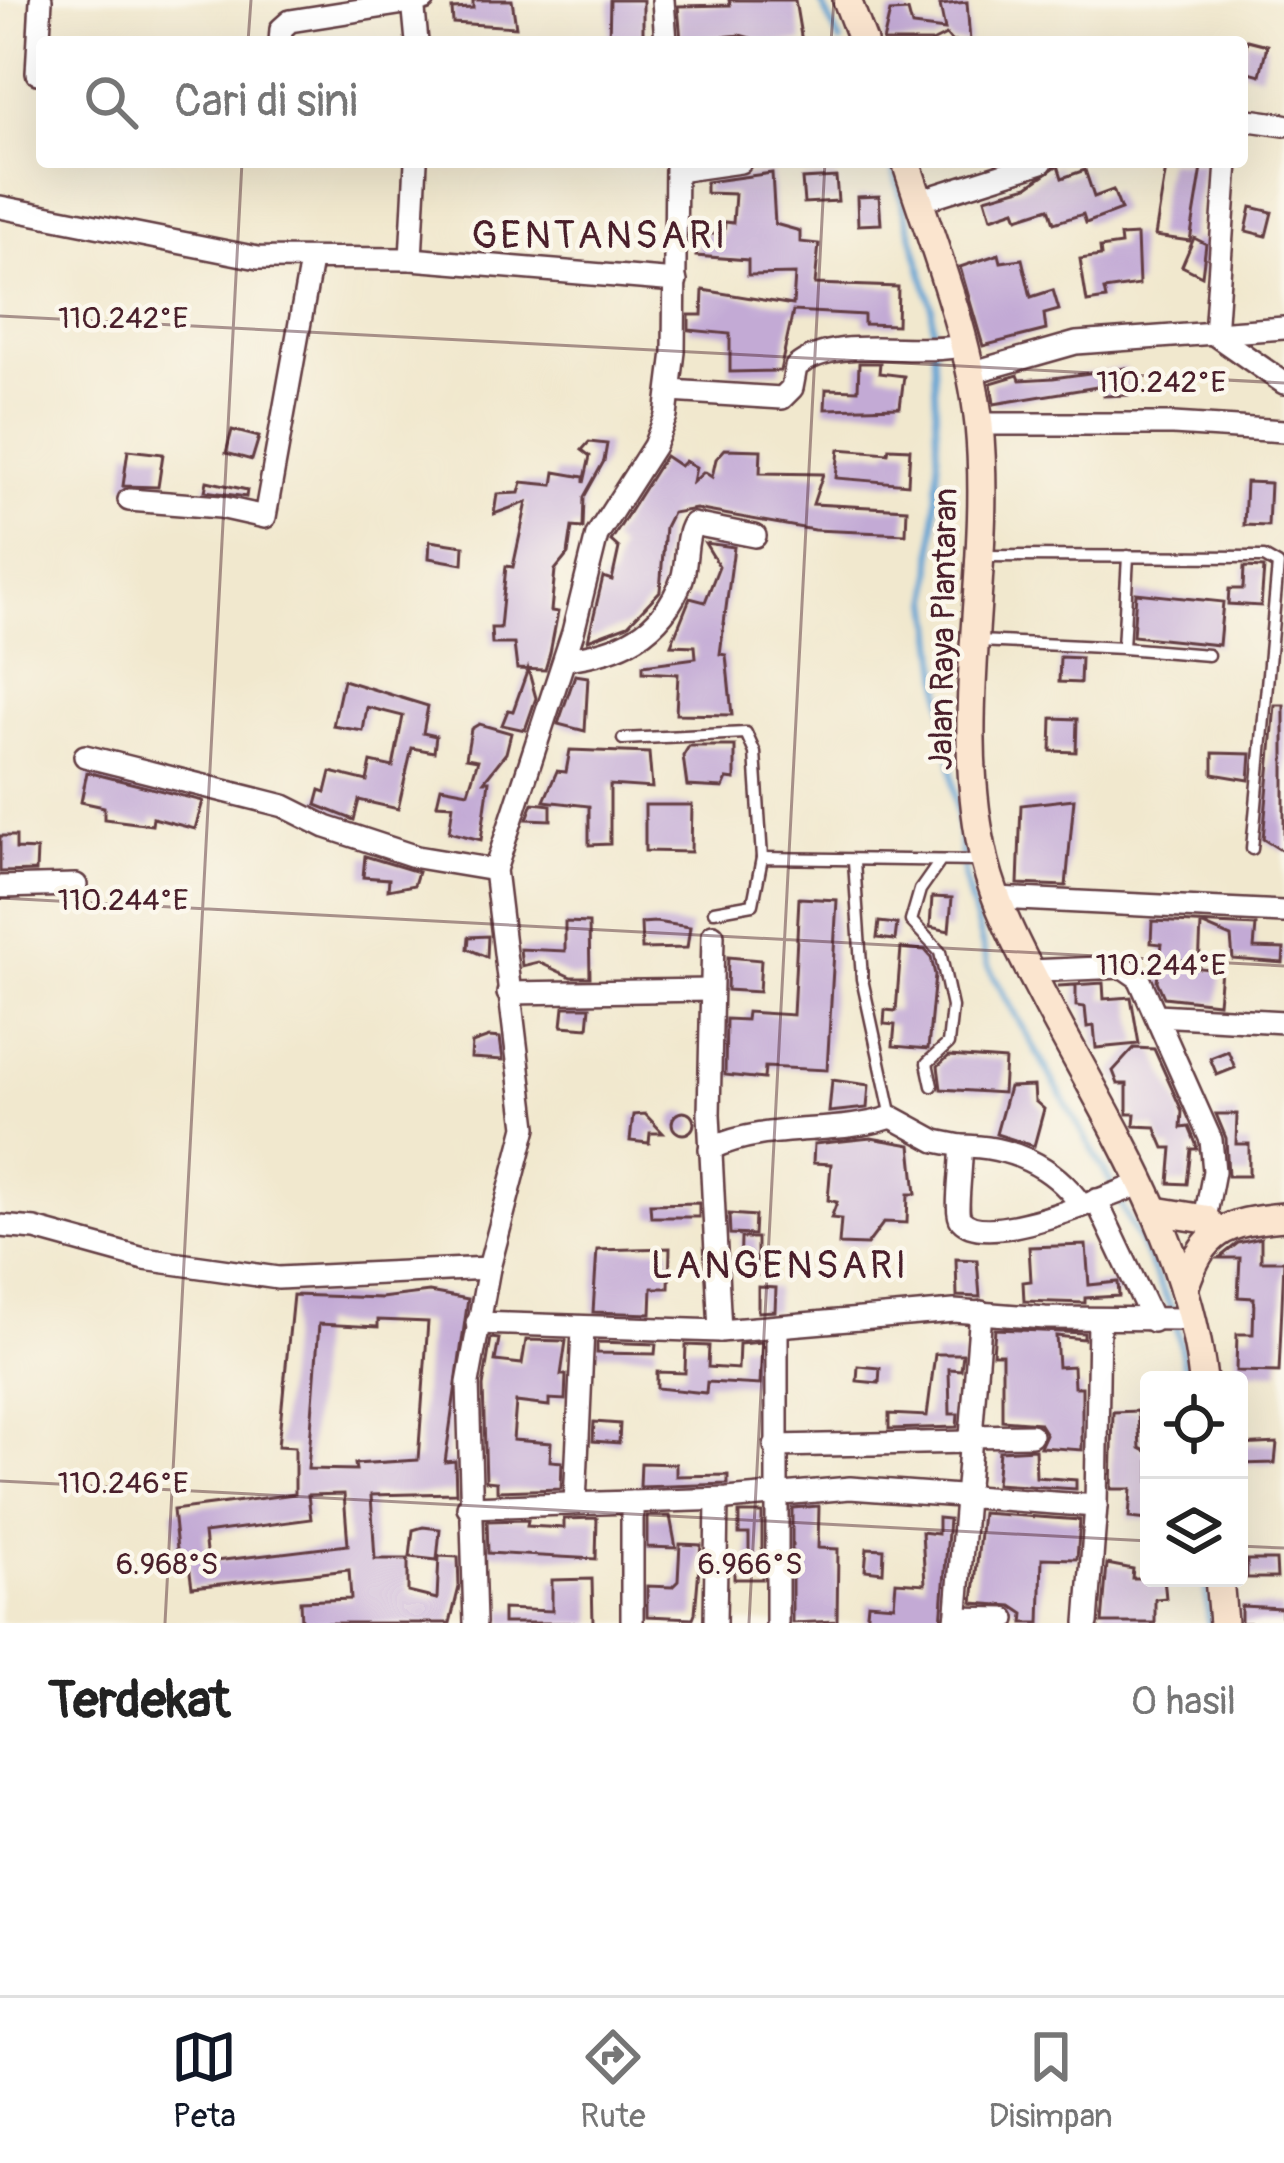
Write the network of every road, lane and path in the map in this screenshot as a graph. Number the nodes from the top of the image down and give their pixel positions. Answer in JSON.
{"nodes":[{"id":1,"x":41,"y":0,"type":"edge"},
{"id":2,"x":662,"y":0,"type":"edge"},
{"id":3,"x":847,"y":0,"type":"edge"},
{"id":4,"x":416,"y":1,"type":"edge"},
{"id":5,"x":39,"y":36,"type":"edge"},
{"id":6,"x":280,"y":36,"type":"edge"},
{"id":7,"x":418,"y":36,"type":"edge"},
{"id":8,"x":665,"y":36,"type":"edge"},
{"id":9,"x":861,"y":36,"type":"edge"},
{"id":10,"x":1248,"y":120,"type":"edge"},
{"id":11,"x":1284,"y":124,"type":"edge"},
{"id":12,"x":416,"y":168,"type":"edge"},
{"id":13,"x":676,"y":168,"type":"edge"},
{"id":14,"x":908,"y":168,"type":"edge"},
{"id":15,"x":1023,"y":168,"type":"edge"},
{"id":16,"x":1227,"y":168,"type":"edge"},
{"id":17,"x":919,"y":201,"type":"junction"},
{"id":18,"x":0,"y":207,"type":"edge"},
{"id":19,"x":411,"y":259,"type":"junction"},
{"id":20,"x":311,"y":262,"type":"junction"},
{"id":21,"x":676,"y":281,"type":"junction"},
{"id":22,"x":1284,"y":328,"type":"edge"},
{"id":23,"x":1215,"y":335,"type":"junction"},
{"id":24,"x":946,"y":356,"type":"junction"},
{"id":25,"x":1284,"y":383,"type":"edge"},
{"id":26,"x":670,"y":391,"type":"junction"},
{"id":27,"x":979,"y":424,"type":"junction"},
{"id":28,"x":1284,"y":431,"type":"edge"},
{"id":29,"x":129,"y":500,"type":"dead end"},
{"id":30,"x":755,"y":536,"type":"dead end"},
{"id":31,"x":981,"y":556,"type":"junction"},
{"id":32,"x":1128,"y":556,"type":"junction"},
{"id":33,"x":976,"y":641,"type":"junction"},
{"id":34,"x":1124,"y":648,"type":"junction"},
{"id":35,"x":1208,"y":655,"type":"dead end"},
{"id":36,"x":565,"y":659,"type":"junction"},
{"id":37,"x":622,"y":739,"type":"dead end"},
{"id":38,"x":85,"y":756,"type":"dead end"},
{"id":39,"x":1252,"y":849,"type":"dead end"},
{"id":40,"x":762,"y":858,"type":"junction"},
{"id":41,"x":976,"y":861,"type":"junction"},
{"id":42,"x":854,"y":862,"type":"junction"},
{"id":43,"x":946,"y":863,"type":"junction"},
{"id":44,"x":495,"y":870,"type":"junction"},
{"id":45,"x":76,"y":885,"type":"dead end"},
{"id":46,"x":0,"y":886,"type":"edge"},
{"id":47,"x":997,"y":898,"type":"junction"},
{"id":48,"x":714,"y":911,"type":"dead end"},
{"id":49,"x":1284,"y":912,"type":"edge"},
{"id":50,"x":712,"y":935,"type":"dead end"},
{"id":51,"x":1030,"y":971,"type":"junction"},
{"id":52,"x":711,"y":990,"type":"junction"},
{"id":53,"x":508,"y":993,"type":"junction"},
{"id":54,"x":1156,"y":1015,"type":"junction"},
{"id":55,"x":1284,"y":1022,"type":"edge"},
{"id":56,"x":932,"y":1087,"type":"dead end"},
{"id":57,"x":892,"y":1117,"type":"junction"},
{"id":58,"x":961,"y":1146,"type":"junction"},
{"id":59,"x":710,"y":1149,"type":"junction"},
{"id":60,"x":1108,"y":1196,"type":"junction"},
{"id":61,"x":1156,"y":1211,"type":"junction"},
{"id":62,"x":1284,"y":1217,"type":"edge"},
{"id":63,"x":0,"y":1226,"type":"edge"},
{"id":64,"x":1212,"y":1226,"type":"junction"},
{"id":65,"x":489,"y":1268,"type":"junction"},
{"id":66,"x":1184,"y":1289,"type":"junction"},
{"id":67,"x":981,"y":1312,"type":"junction"},
{"id":68,"x":1099,"y":1320,"type":"junction"},
{"id":69,"x":1169,"y":1320,"type":"junction"},
{"id":70,"x":477,"y":1323,"type":"junction"},
{"id":71,"x":583,"y":1329,"type":"junction"},
{"id":72,"x":777,"y":1330,"type":"junction"},
{"id":73,"x":720,"y":1331,"type":"junction"},
{"id":74,"x":1198,"y":1371,"type":"edge"},
{"id":75,"x":1031,"y":1435,"type":"dead end"},
{"id":76,"x":970,"y":1439,"type":"junction"},
{"id":77,"x":775,"y":1446,"type":"junction"},
{"id":78,"x":775,"y":1495,"type":"junction"},
{"id":79,"x":964,"y":1499,"type":"junction"},
{"id":80,"x":717,"y":1500,"type":"junction"},
{"id":81,"x":632,"y":1502,"type":"junction"},
{"id":82,"x":575,"y":1503,"type":"junction"},
{"id":83,"x":1096,"y":1506,"type":"junction"},
{"id":84,"x":468,"y":1508,"type":"junction"},
{"id":85,"x":1221,"y":1587,"type":"edge"},
{"id":86,"x":1005,"y":1619,"type":"dead end"},
{"id":87,"x":956,"y":1621,"type":"edge"},
{"id":88,"x":475,"y":1623,"type":"edge"},
{"id":89,"x":632,"y":1623,"type":"edge"},
{"id":90,"x":715,"y":1623,"type":"edge"},
{"id":91,"x":777,"y":1623,"type":"edge"},
{"id":92,"x":1087,"y":1623,"type":"edge"},
{"id":93,"x":1223,"y":1623,"type":"edge"}],
"edges":[{"from":1,"to":5,"type":"street"},
{"from":2,"to":8,"type":"street"},
{"from":3,"to":9,"type":"main road"},
{"from":4,"to":6,"type":"street"},
{"from":4,"to":7,"type":"street"},
{"from":10,"to":11,"type":"street"},
{"from":12,"to":19,"type":"street"},
{"from":13,"to":21,"type":"street"},
{"from":14,"to":17,"type":"main road","name":"Jalan Raya Plantaran"},
{"from":15,"to":17,"type":"street"},
{"from":16,"to":23,"type":"street"},
{"from":17,"to":24,"type":"main road","name":"Jalan Raya Plantaran"},
{"from":18,"to":20,"type":"street"},
{"from":19,"to":20,"type":"street"},
{"from":19,"to":21,"type":"street"},
{"from":20,"to":29,"type":"street"},
{"from":21,"to":26,"type":"street"},
{"from":22,"to":23,"type":"street"},
{"from":23,"to":24,"type":"street"},
{"from":23,"to":25,"type":"street"},
{"from":24,"to":26,"type":"street"},
{"from":24,"to":27,"type":"main road","name":"Jalan Raya Plantaran"},
{"from":26,"to":36,"type":"street"},
{"from":27,"to":28,"type":"street"},
{"from":27,"to":31,"type":"main road","name":"Jalan Raya Plantaran"},
{"from":30,"to":36,"type":"street"},
{"from":31,"to":32,"type":"lane"},
{"from":31,"to":33,"type":"main road","name":"Jalan Raya Plantaran"},
{"from":32,"to":34,"type":"lane"},
{"from":32,"to":39,"type":"lane"},
{"from":33,"to":34,"type":"lane"},
{"from":33,"to":41,"type":"main road","name":"Jalan Raya Plantaran"},
{"from":34,"to":35,"type":"lane"},
{"from":36,"to":44,"type":"street"},
{"from":37,"to":40,"type":"lane"},
{"from":38,"to":44,"type":"street"},
{"from":40,"to":42,"type":"lane"},
{"from":40,"to":48,"type":"lane"},
{"from":41,"to":43,"type":"lane"},
{"from":41,"to":47,"type":"main road","name":"Jalan Raya Plantaran"},
{"from":42,"to":43,"type":"lane"},
{"from":42,"to":57,"type":"lane"},
{"from":43,"to":56,"type":"lane"},
{"from":44,"to":53,"type":"street"},
{"from":45,"to":46,"type":"street"},
{"from":47,"to":49,"type":"street"},
{"from":47,"to":51,"type":"main road","name":"Jalan Raya Plantaran"},
{"from":50,"to":52,"type":"street"},
{"from":51,"to":54,"type":"street"},
{"from":51,"to":60,"type":"main road","name":"Jalan Raya Plantaran"},
{"from":52,"to":53,"type":"street"},
{"from":52,"to":59,"type":"street"},
{"from":53,"to":65,"type":"street"},
{"from":54,"to":55,"type":"street"},
{"from":54,"to":64,"type":"street"},
{"from":57,"to":58,"type":"street"},
{"from":57,"to":59,"type":"street"},
{"from":58,"to":60,"type":"street"},
{"from":58,"to":60,"type":"street"},
{"from":59,"to":73,"type":"street"},
{"from":60,"to":61,"type":"main road","name":"Jalan Raya Plantaran"},
{"from":60,"to":69,"type":"street"},
{"from":61,"to":64,"type":"main road"},
{"from":61,"to":66,"type":"main road","name":"Jalan Raya Plantaran"},
{"from":62,"to":64,"type":"main road"},
{"from":63,"to":65,"type":"street"},
{"from":64,"to":66,"type":"main road"},
{"from":65,"to":70,"type":"street"},
{"from":66,"to":69,"type":"main road","name":"Jalan Raya Plantaran"},
{"from":67,"to":68,"type":"street"},
{"from":67,"to":72,"type":"street"},
{"from":67,"to":76,"type":"street"},
{"from":68,"to":69,"type":"street"},
{"from":68,"to":83,"type":"street"},
{"from":69,"to":74,"type":"main road","name":"Jalan Raya Plantaran"},
{"from":70,"to":71,"type":"street"},
{"from":70,"to":84,"type":"street"},
{"from":71,"to":73,"type":"street"},
{"from":71,"to":82,"type":"street"},
{"from":72,"to":73,"type":"street"},
{"from":72,"to":77,"type":"street"},
{"from":75,"to":76,"type":"street"},
{"from":76,"to":77,"type":"street"},
{"from":76,"to":79,"type":"street"},
{"from":77,"to":78,"type":"street"},
{"from":78,"to":79,"type":"street"},
{"from":78,"to":80,"type":"street"},
{"from":78,"to":91,"type":"street"},
{"from":79,"to":83,"type":"street"},
{"from":79,"to":87,"type":"street"},
{"from":80,"to":81,"type":"street"},
{"from":80,"to":90,"type":"street"},
{"from":81,"to":82,"type":"street"},
{"from":81,"to":89,"type":"street"},
{"from":82,"to":84,"type":"street"},
{"from":83,"to":92,"type":"street"},
{"from":84,"to":88,"type":"street"},
{"from":85,"to":93,"type":"main road"},
{"from":86,"to":87,"type":"street"}]}
